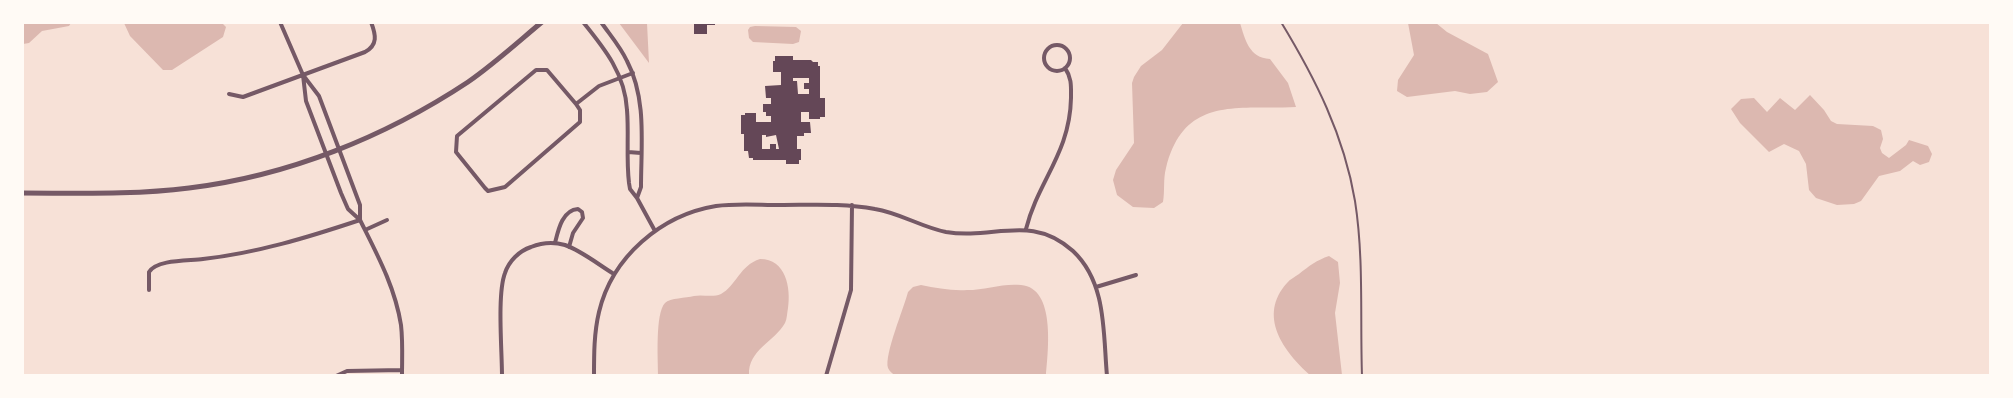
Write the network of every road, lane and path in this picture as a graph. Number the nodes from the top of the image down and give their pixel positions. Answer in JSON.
{"nodes":[{"id":1,"x":280,"y":22,"type":"edge"},
{"id":2,"x":371,"y":22,"type":"edge"},
{"id":3,"x":542,"y":22,"type":"edge"},
{"id":4,"x":583,"y":22,"type":"edge"},
{"id":5,"x":601,"y":22,"type":"edge"},
{"id":6,"x":1281,"y":22,"type":"edge"},
{"id":7,"x":1066,"y":68,"type":"junction"},
{"id":8,"x":633,"y":73,"type":"junction"},
{"id":9,"x":304,"y":75,"type":"junction"},
{"id":10,"x":620,"y":78,"type":"junction"},
{"id":11,"x":229,"y":94,"type":"dead end"},
{"id":12,"x":576,"y":104,"type":"junction"},
{"id":13,"x":338,"y":150,"type":"junction"},
{"id":14,"x":628,"y":152,"type":"junction"},
{"id":15,"x":641,"y":152,"type":"junction"},
{"id":16,"x":326,"y":154,"type":"junction"},
{"id":17,"x":22,"y":193,"type":"edge"},
{"id":18,"x":637,"y":198,"type":"junction"},
{"id":19,"x":852,"y":205,"type":"junction"},
{"id":20,"x":360,"y":220,"type":"junction"},
{"id":21,"x":388,"y":220,"type":"dead end"},
{"id":22,"x":1026,"y":229,"type":"junction"},
{"id":23,"x":365,"y":230,"type":"junction"},
{"id":24,"x":655,"y":231,"type":"junction"},
{"id":25,"x":554,"y":243,"type":"junction"},
{"id":26,"x":569,"y":247,"type":"junction"},
{"id":27,"x":614,"y":274,"type":"junction"},
{"id":28,"x":1136,"y":275,"type":"dead end"},
{"id":29,"x":1096,"y":287,"type":"junction"},
{"id":30,"x":148,"y":290,"type":"dead end"},
{"id":31,"x":402,"y":373,"type":"edge"},
{"id":32,"x":336,"y":376,"type":"edge"},
{"id":33,"x":502,"y":376,"type":"edge"},
{"id":34,"x":594,"y":376,"type":"edge"},
{"id":35,"x":826,"y":376,"type":"edge"},
{"id":36,"x":1107,"y":376,"type":"edge"},
{"id":37,"x":1362,"y":376,"type":"edge"}],
"edges":[{"from":1,"to":9,"type":"street"},
{"from":2,"to":9,"type":"street"},
{"from":3,"to":13,"type":"street"},
{"from":4,"to":10,"type":"street"},
{"from":5,"to":8,"type":"street"},
{"from":6,"to":37,"type":"lane"},
{"from":7,"to":7,"type":"street"},
{"from":7,"to":22,"type":"street"},
{"from":8,"to":10,"type":"street"},
{"from":8,"to":15,"type":"street"},
{"from":9,"to":11,"type":"street"},
{"from":9,"to":13,"type":"street"},
{"from":9,"to":16,"type":"street"},
{"from":10,"to":12,"type":"street"},
{"from":10,"to":14,"type":"street"},
{"from":12,"to":12,"type":"street"},
{"from":13,"to":16,"type":"street"},
{"from":13,"to":20,"type":"street"},
{"from":14,"to":15,"type":"street"},
{"from":14,"to":18,"type":"street"},
{"from":15,"to":18,"type":"street"},
{"from":16,"to":17,"type":"street"},
{"from":16,"to":20,"type":"street"},
{"from":18,"to":24,"type":"street"},
{"from":19,"to":22,"type":"street"},
{"from":19,"to":24,"type":"street"},
{"from":19,"to":35,"type":"street"},
{"from":20,"to":23,"type":"street"},
{"from":20,"to":30,"type":"street"},
{"from":21,"to":23,"type":"street"},
{"from":22,"to":29,"type":"street"},
{"from":23,"to":31,"type":"street"},
{"from":24,"to":27,"type":"street"},
{"from":25,"to":26,"type":"street"},
{"from":25,"to":26,"type":"street"},
{"from":25,"to":33,"type":"street"},
{"from":26,"to":27,"type":"street"},
{"from":27,"to":34,"type":"street"},
{"from":28,"to":29,"type":"street"},
{"from":29,"to":36,"type":"street"},
{"from":31,"to":32,"type":"street"}]}
